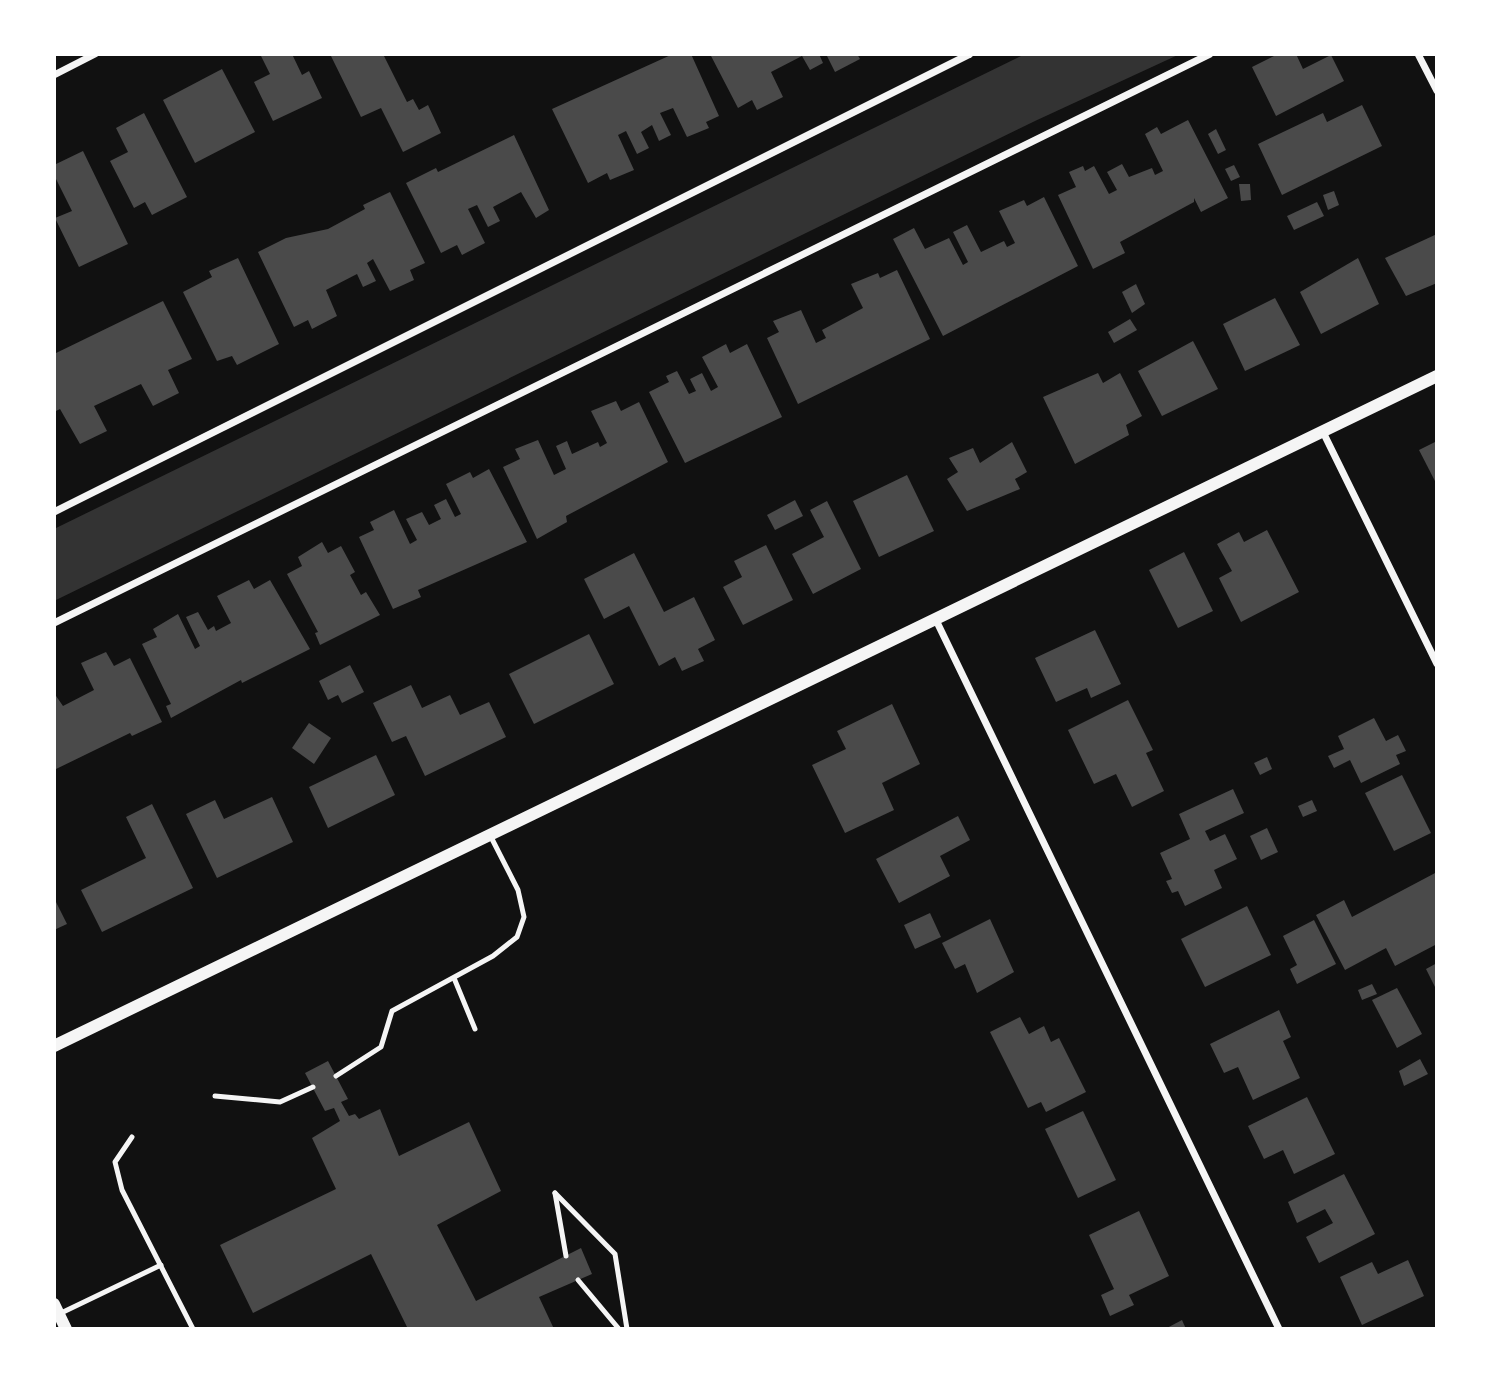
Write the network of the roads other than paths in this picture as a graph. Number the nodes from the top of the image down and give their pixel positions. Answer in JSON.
{"nodes":[{"id":1,"x":95,"y":54,"type":"edge"},
{"id":2,"x":970,"y":54,"type":"edge"},
{"id":3,"x":1210,"y":54,"type":"edge"},
{"id":4,"x":1418,"y":54,"type":"edge"},
{"id":5,"x":54,"y":75,"type":"edge"},
{"id":6,"x":1437,"y":91,"type":"edge"},
{"id":7,"x":1437,"y":376,"type":"edge"},
{"id":8,"x":1321,"y":429,"type":"junction"},
{"id":9,"x":54,"y":512,"type":"edge"},
{"id":10,"x":935,"y":617,"type":"junction"},
{"id":11,"x":54,"y":623,"type":"edge"},
{"id":12,"x":1437,"y":664,"type":"edge"},
{"id":13,"x":490,"y":834,"type":"junction"},
{"id":14,"x":454,"y":978,"type":"junction"},
{"id":15,"x":475,"y":1029,"type":"dead end"},
{"id":16,"x":54,"y":1046,"type":"edge"},
{"id":17,"x":336,"y":1076,"type":"dead end"},
{"id":18,"x":313,"y":1087,"type":"dead end"},
{"id":19,"x":215,"y":1096,"type":"dead end"},
{"id":20,"x":132,"y":1137,"type":"dead end"},
{"id":21,"x":566,"y":1256,"type":"dead end"},
{"id":22,"x":161,"y":1265,"type":"junction"},
{"id":23,"x":578,"y":1280,"type":"dead end"},
{"id":24,"x":57,"y":1309,"type":"edge"},
{"id":25,"x":66,"y":1329,"type":"edge"},
{"id":26,"x":193,"y":1329,"type":"edge"},
{"id":27,"x":619,"y":1329,"type":"edge"},
{"id":28,"x":627,"y":1329,"type":"edge"},
{"id":29,"x":1279,"y":1329,"type":"edge"}],
"edges":[{"from":1,"to":5,"type":"street"},
{"from":2,"to":9,"type":"street"},
{"from":3,"to":11,"type":"street"},
{"from":4,"to":6,"type":"street"},
{"from":7,"to":8,"type":"street"},
{"from":8,"to":10,"type":"street"},
{"from":8,"to":12,"type":"street"},
{"from":10,"to":13,"type":"street"},
{"from":10,"to":29,"type":"street"},
{"from":13,"to":14,"type":"lane"},
{"from":13,"to":16,"type":"street"},
{"from":14,"to":15,"type":"lane"},
{"from":14,"to":17,"type":"lane"},
{"from":18,"to":19,"type":"lane"},
{"from":20,"to":22,"type":"lane"},
{"from":21,"to":28,"type":"lane"},
{"from":22,"to":24,"type":"lane"},
{"from":22,"to":26,"type":"lane"},
{"from":23,"to":27,"type":"lane"},
{"from":24,"to":25,"type":"street"}]}
